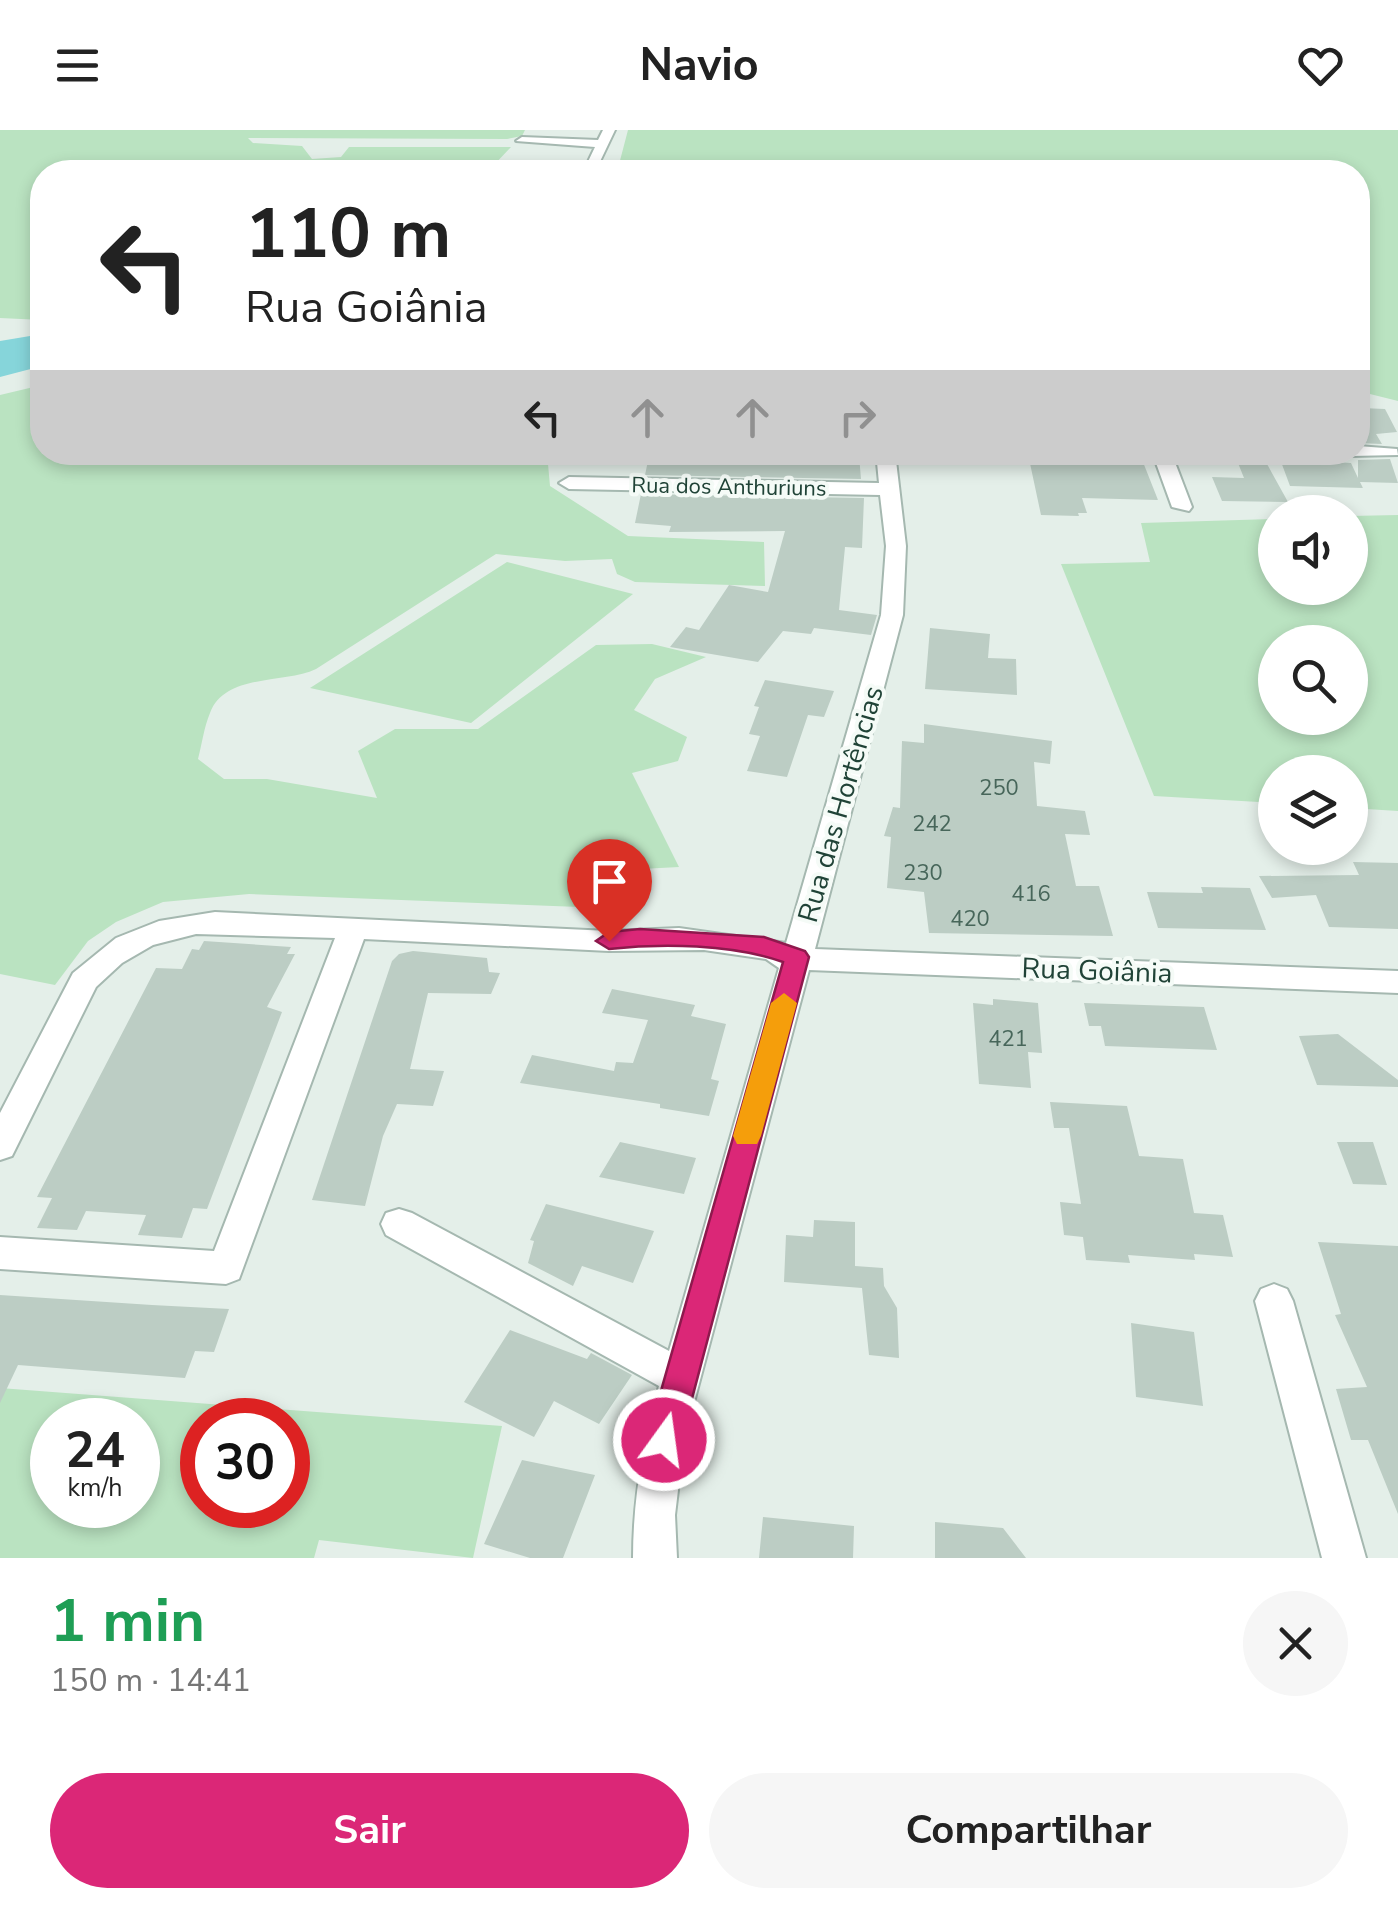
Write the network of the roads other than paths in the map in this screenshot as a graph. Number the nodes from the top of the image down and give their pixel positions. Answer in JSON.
{"nodes":[{"id":1,"x":609,"y":130,"type":"edge"},
{"id":2,"x":522,"y":141,"type":"dead end"},
{"id":3,"x":602,"y":144,"type":"junction"},
{"id":4,"x":594,"y":160,"type":"edge"},
{"id":5,"x":1370,"y":452,"type":"edge"},
{"id":6,"x":1390,"y":453,"type":"dead end"},
{"id":7,"x":886,"y":465,"type":"edge"},
{"id":8,"x":1166,"y":465,"type":"edge"},
{"id":9,"x":570,"y":484,"type":"dead end"},
{"id":10,"x":889,"y":490,"type":"junction"},
{"id":11,"x":1182,"y":507,"type":"dead end"},
{"id":12,"x":353,"y":929,"type":"junction"},
{"id":13,"x":796,"y":957,"type":"junction"},
{"id":14,"x":1398,"y":982,"type":"edge"},
{"id":15,"x":0,"y":1146,"type":"edge"},
{"id":16,"x":399,"y":1224,"type":"dead end"},
{"id":17,"x":0,"y":1253,"type":"edge"},
{"id":18,"x":1274,"y":1301,"type":"dead end"},
{"id":19,"x":680,"y":1376,"type":"junction"},
{"id":20,"x":655,"y":1558,"type":"edge"},
{"id":21,"x":1344,"y":1558,"type":"edge"}],
"edges":[{"from":1,"to":3,"type":"street"},
{"from":2,"to":3,"type":"street"},
{"from":3,"to":4,"type":"street"},
{"from":5,"to":6,"type":"street"},
{"from":7,"to":10,"type":"street","name":"Rua das Hortências"},
{"from":8,"to":11,"type":"street"},
{"from":9,"to":10,"type":"street","name":"Rua dos Anthuriuns"},
{"from":10,"to":13,"type":"street","name":"Rua das Hortências"},
{"from":12,"to":13,"type":"street","name":"Rua Goiânia"},
{"from":12,"to":15,"type":"street","name":"Rua Goiânia"},
{"from":12,"to":17,"type":"street"},
{"from":13,"to":14,"type":"street","name":"Rua Goiânia"},
{"from":13,"to":19,"type":"street","name":"Rua das Hortências"},
{"from":16,"to":19,"type":"street"},
{"from":18,"to":21,"type":"street"},
{"from":19,"to":20,"type":"street","name":"Rua das Hortências"}]}
